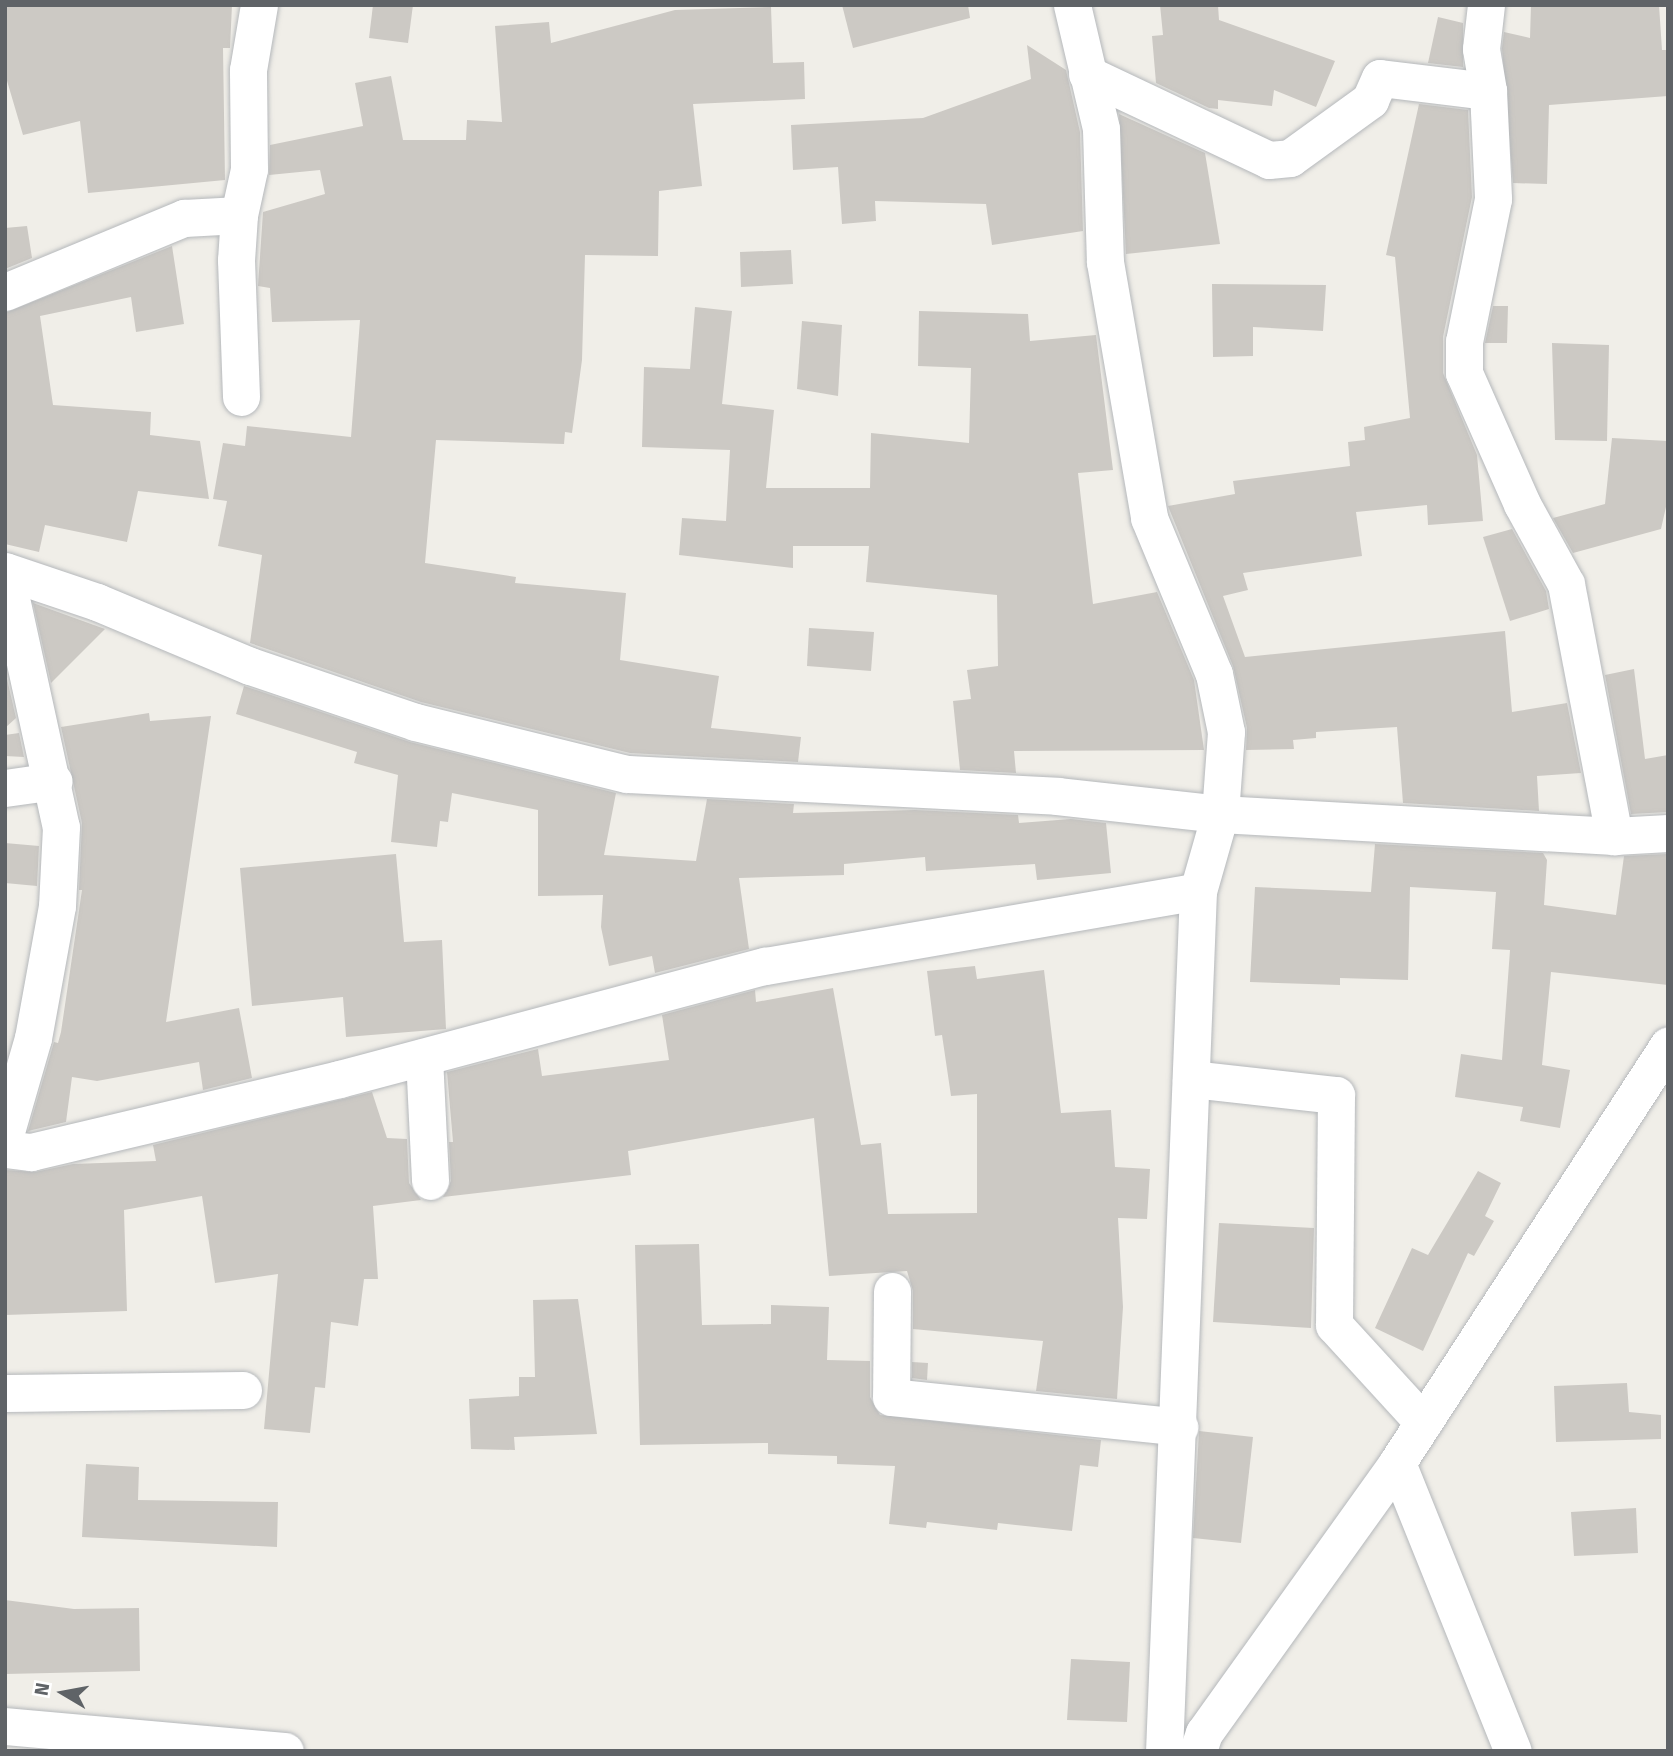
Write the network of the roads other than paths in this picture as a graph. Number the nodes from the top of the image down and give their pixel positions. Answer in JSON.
{"nodes":[{"id":1,"x":260,"y":5,"type":"edge"},
{"id":2,"x":1072,"y":5,"type":"edge"},
{"id":3,"x":1486,"y":5,"type":"edge"},
{"id":4,"x":1087,"y":74,"type":"junction"},
{"id":5,"x":1488,"y":91,"type":"junction"},
{"id":6,"x":239,"y":215,"type":"junction"},
{"id":7,"x":5,"y":292,"type":"edge"},
{"id":8,"x":241,"y":397,"type":"dead end"},
{"id":9,"x":7,"y":572,"type":"edge"},
{"id":10,"x":54,"y":780,"type":"junction"},
{"id":11,"x":5,"y":788,"type":"edge"},
{"id":12,"x":1220,"y":814,"type":"junction"},
{"id":13,"x":1668,"y":834,"type":"edge"},
{"id":14,"x":1614,"y":836,"type":"junction"},
{"id":15,"x":1198,"y":891,"type":"junction"},
{"id":16,"x":1668,"y":1045,"type":"edge"},
{"id":17,"x":424,"y":1057,"type":"junction"},
{"id":18,"x":1191,"y":1079,"type":"junction"},
{"id":19,"x":5,"y":1135,"type":"edge"},
{"id":20,"x":5,"y":1149,"type":"edge"},
{"id":21,"x":430,"y":1181,"type":"dead end"},
{"id":22,"x":892,"y":1291,"type":"dead end"},
{"id":23,"x":243,"y":1391,"type":"dead end"},
{"id":24,"x":5,"y":1393,"type":"edge"},
{"id":25,"x":1423,"y":1422,"type":"junction"},
{"id":26,"x":1179,"y":1427,"type":"junction"},
{"id":27,"x":1397,"y":1463,"type":"junction"},
{"id":28,"x":5,"y":1726,"type":"edge"},
{"id":29,"x":285,"y":1751,"type":"edge"},
{"id":30,"x":1164,"y":1751,"type":"edge"},
{"id":31,"x":1198,"y":1751,"type":"edge"},
{"id":32,"x":1513,"y":1751,"type":"edge"}],
"edges":[{"from":1,"to":6,"type":"street"},
{"from":2,"to":4,"type":"street"},
{"from":3,"to":5,"type":"street"},
{"from":4,"to":5,"type":"street"},
{"from":4,"to":12,"type":"street"},
{"from":5,"to":14,"type":"street"},
{"from":6,"to":7,"type":"street"},
{"from":6,"to":8,"type":"street"},
{"from":9,"to":10,"type":"street"},
{"from":9,"to":12,"type":"street"},
{"from":10,"to":11,"type":"street"},
{"from":10,"to":19,"type":"street"},
{"from":12,"to":14,"type":"street"},
{"from":12,"to":15,"type":"street"},
{"from":13,"to":14,"type":"street"},
{"from":15,"to":17,"type":"street"},
{"from":15,"to":18,"type":"street"},
{"from":16,"to":25,"type":"street"},
{"from":17,"to":20,"type":"street"},
{"from":17,"to":21,"type":"street"},
{"from":18,"to":25,"type":"street"},
{"from":18,"to":26,"type":"street"},
{"from":22,"to":26,"type":"street"},
{"from":23,"to":24,"type":"street"},
{"from":25,"to":27,"type":"street"},
{"from":26,"to":30,"type":"street"},
{"from":27,"to":31,"type":"street"},
{"from":27,"to":32,"type":"street"},
{"from":28,"to":29,"type":"street"}]}
